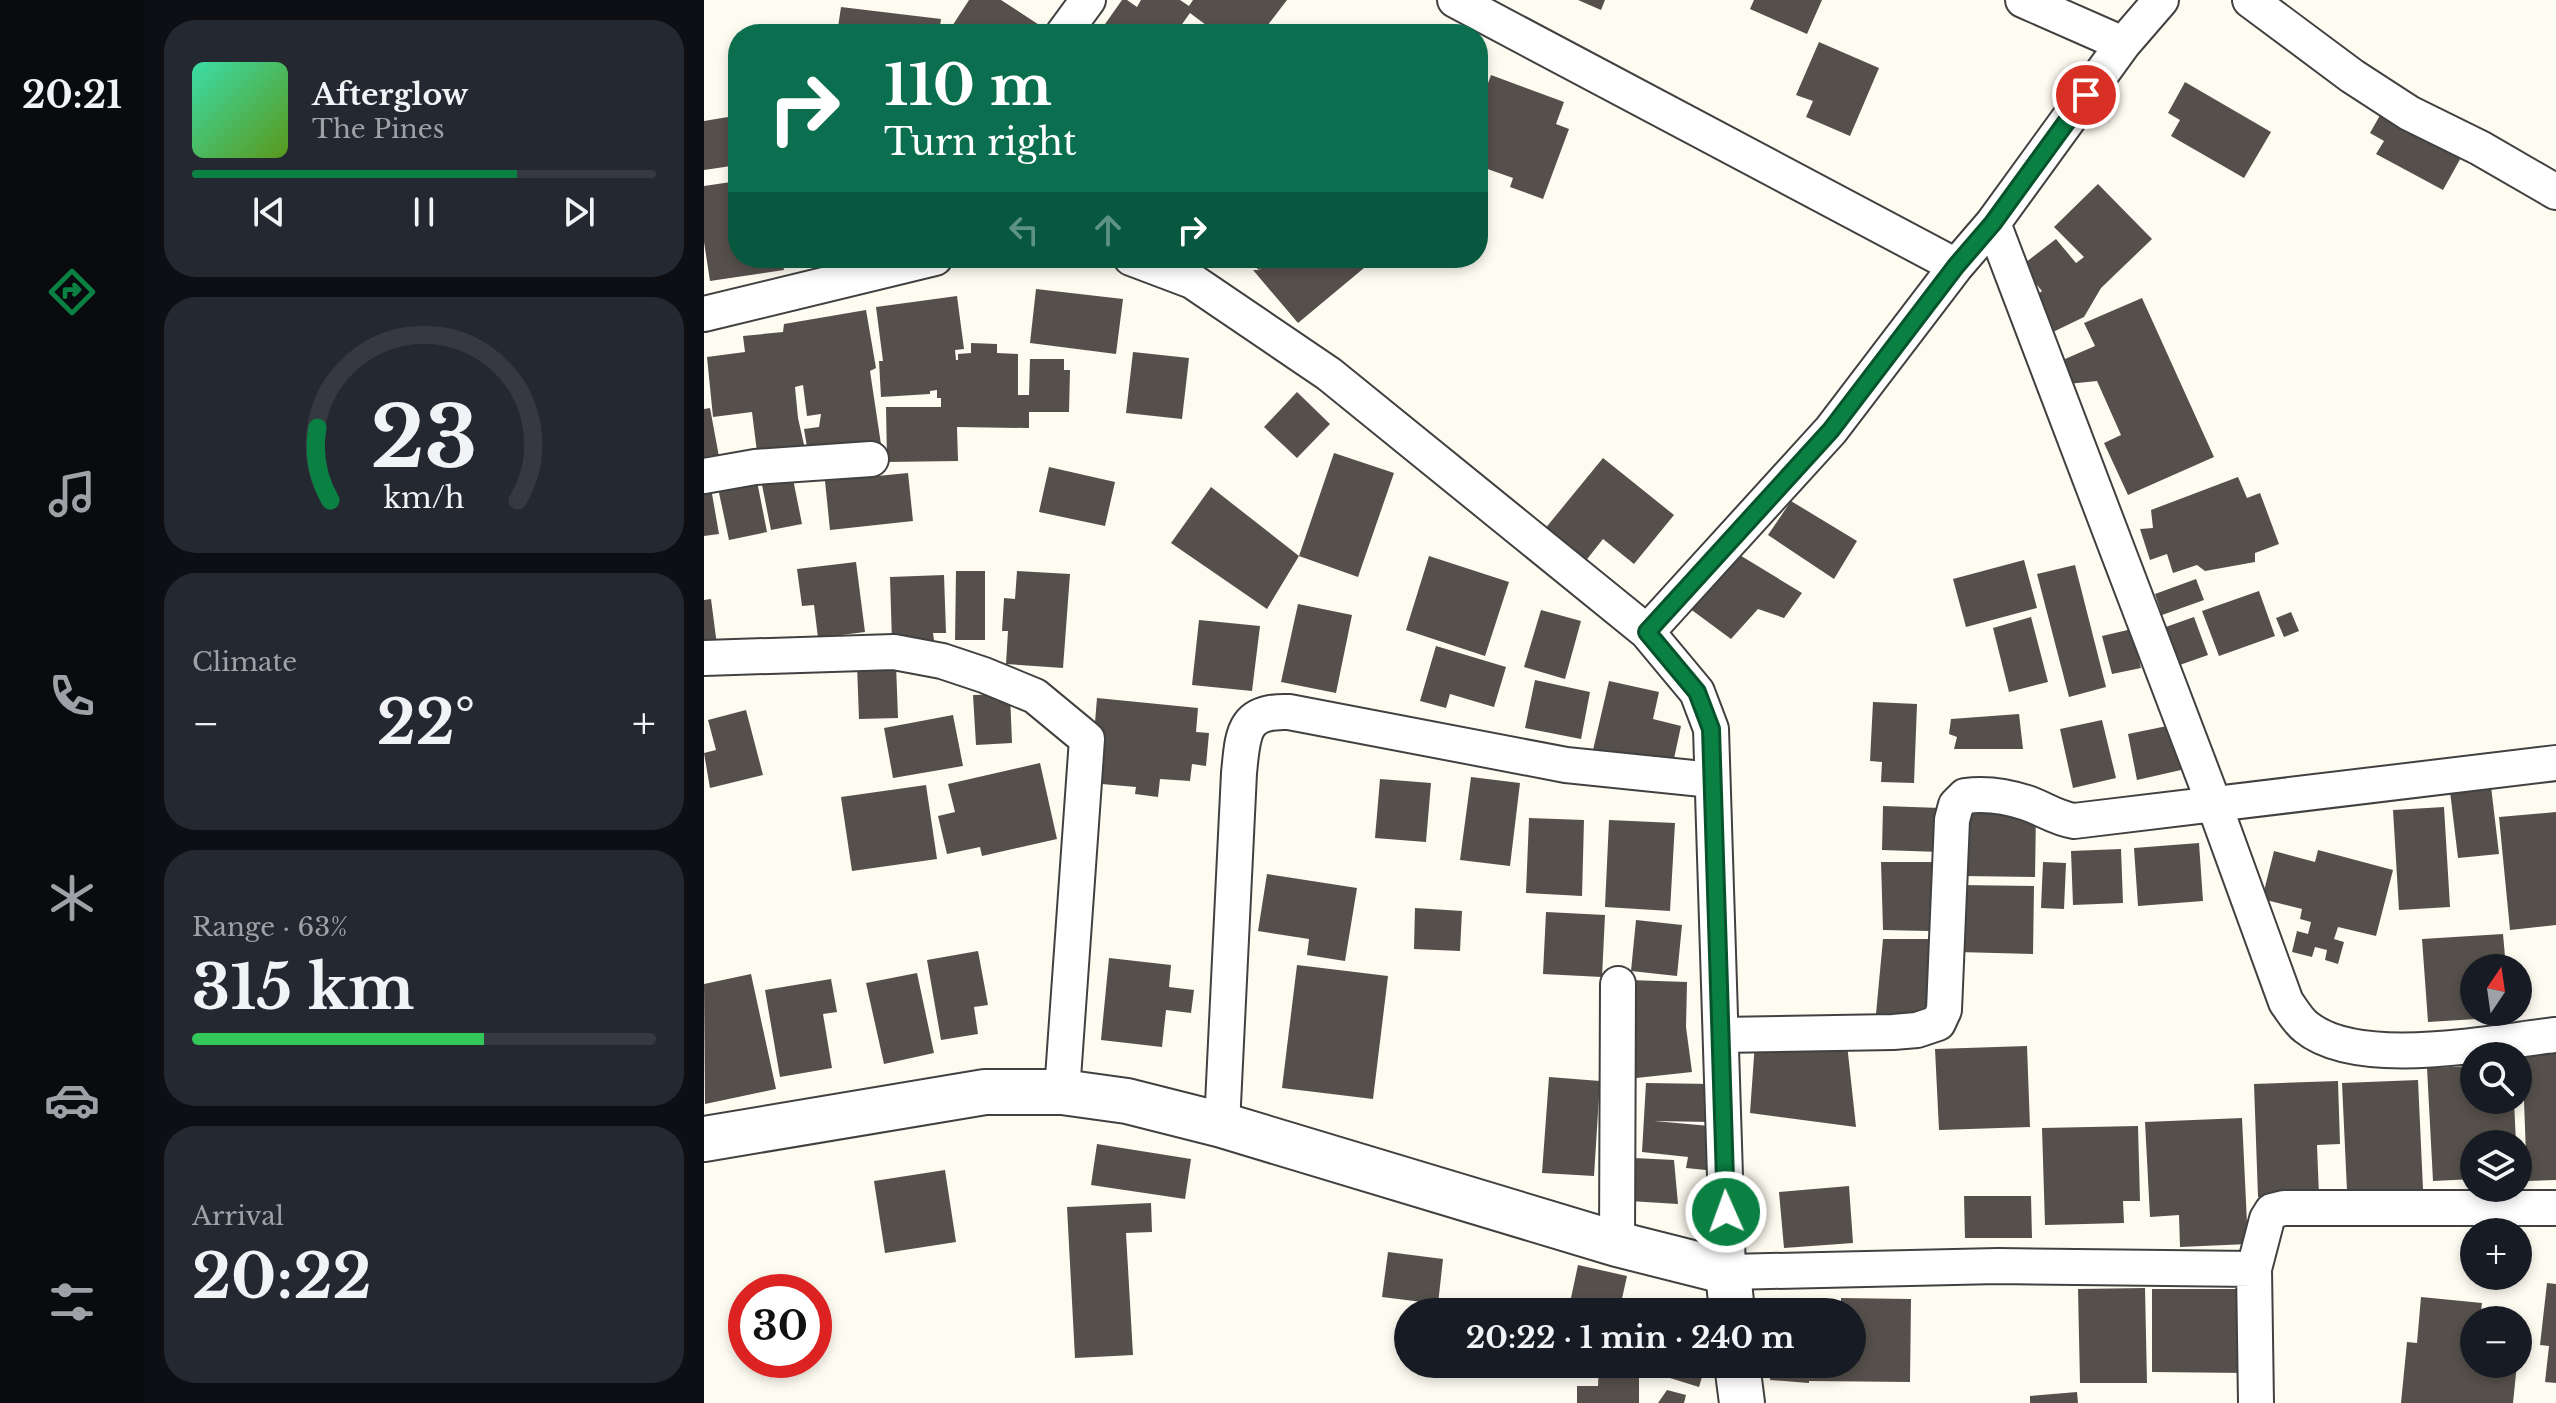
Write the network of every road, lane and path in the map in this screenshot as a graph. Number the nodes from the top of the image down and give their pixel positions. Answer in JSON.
{"nodes":[{"id":1,"x":1088,"y":0,"type":"edge"},
{"id":2,"x":1455,"y":0,"type":"edge"},
{"id":3,"x":2023,"y":0,"type":"edge"},
{"id":4,"x":2161,"y":0,"type":"edge"},
{"id":5,"x":2250,"y":0,"type":"edge"},
{"id":6,"x":1070,"y":24,"type":"edge"},
{"id":7,"x":2123,"y":44,"type":"junction"},
{"id":8,"x":2556,"y":192,"type":"edge"},
{"id":9,"x":1993,"y":223,"type":"junction"},
{"id":10,"x":1956,"y":266,"type":"junction"},
{"id":11,"x":894,"y":268,"type":"edge"},
{"id":12,"x":1158,"y":268,"type":"edge"},
{"id":13,"x":704,"y":314,"type":"edge"},
{"id":14,"x":871,"y":459,"type":"dead end"},
{"id":15,"x":704,"y":476,"type":"edge"},
{"id":16,"x":1647,"y":632,"type":"junction"},
{"id":17,"x":704,"y":658,"type":"edge"},
{"id":18,"x":2556,"y":763,"type":"edge"},
{"id":19,"x":1712,"y":780,"type":"junction"},
{"id":20,"x":2214,"y":804,"type":"junction"},
{"id":21,"x":1618,"y":984,"type":"dead end"},
{"id":22,"x":1721,"y":1035,"type":"junction"},
{"id":23,"x":2556,"y":1035,"type":"edge"},
{"id":24,"x":1062,"y":1092,"type":"junction"},
{"id":25,"x":1222,"y":1125,"type":"junction"},
{"id":26,"x":704,"y":1139,"type":"edge"},
{"id":27,"x":2556,"y":1208,"type":"edge"},
{"id":28,"x":1617,"y":1244,"type":"junction"},
{"id":29,"x":2254,"y":1269,"type":"junction"},
{"id":30,"x":1730,"y":1292,"type":"edge"},
{"id":31,"x":1739,"y":1378,"type":"edge"},
{"id":32,"x":1742,"y":1403,"type":"edge"},
{"id":33,"x":2256,"y":1403,"type":"edge"}],
"edges":[{"from":1,"to":6,"type":"street"},
{"from":2,"to":10,"type":"street"},
{"from":3,"to":7,"type":"street"},
{"from":4,"to":7,"type":"street"},
{"from":5,"to":8,"type":"street"},
{"from":7,"to":9,"type":"street"},
{"from":9,"to":10,"type":"street"},
{"from":9,"to":20,"type":"street"},
{"from":10,"to":16,"type":"street"},
{"from":11,"to":13,"type":"street"},
{"from":12,"to":16,"type":"street"},
{"from":14,"to":15,"type":"street"},
{"from":16,"to":19,"type":"street"},
{"from":17,"to":24,"type":"street"},
{"from":18,"to":20,"type":"street"},
{"from":19,"to":22,"type":"street"},
{"from":19,"to":25,"type":"street"},
{"from":20,"to":22,"type":"street"},
{"from":20,"to":23,"type":"street"},
{"from":21,"to":28,"type":"street"},
{"from":22,"to":30,"type":"street"},
{"from":24,"to":25,"type":"street"},
{"from":24,"to":26,"type":"street"},
{"from":25,"to":28,"type":"street"},
{"from":27,"to":29,"type":"street"},
{"from":28,"to":30,"type":"street"},
{"from":29,"to":30,"type":"street"},
{"from":29,"to":33,"type":"street"},
{"from":31,"to":32,"type":"street"}]}
